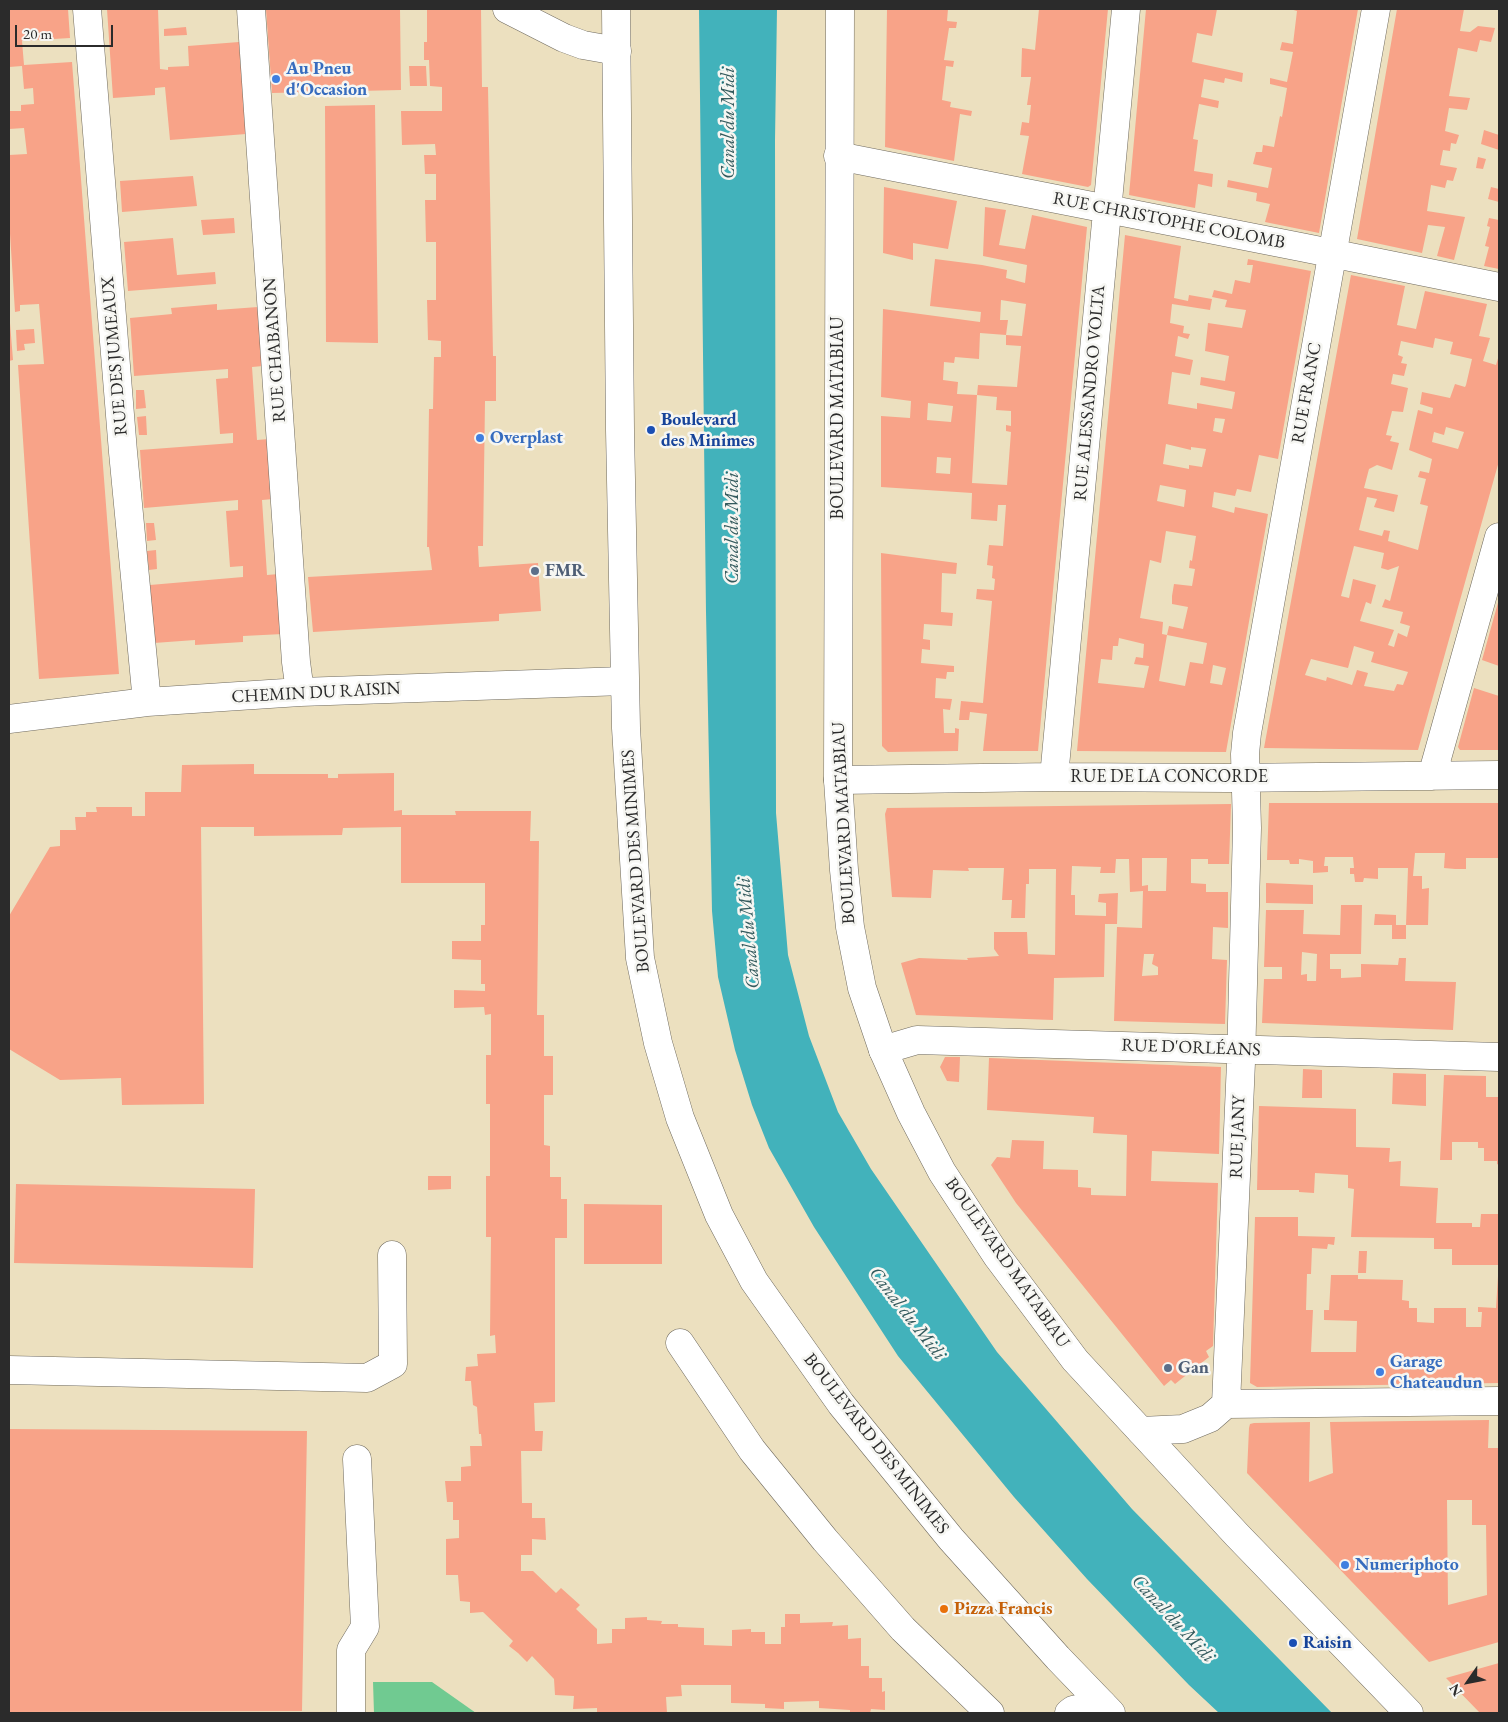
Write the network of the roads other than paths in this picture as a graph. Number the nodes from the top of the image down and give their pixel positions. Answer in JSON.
{"nodes":[{"id":1,"x":88,"y":9,"type":"edge"},
{"id":2,"x":251,"y":9,"type":"edge"},
{"id":3,"x":507,"y":9,"type":"edge"},
{"id":4,"x":616,"y":9,"type":"edge"},
{"id":5,"x":840,"y":9,"type":"edge"},
{"id":6,"x":1126,"y":9,"type":"edge"},
{"id":7,"x":1376,"y":9,"type":"edge"},
{"id":8,"x":617,"y":51,"type":"junction"},
{"id":9,"x":838,"y":156,"type":"junction"},
{"id":10,"x":1106,"y":210,"type":"junction"},
{"id":11,"x":1332,"y":252,"type":"junction"},
{"id":12,"x":1499,"y":287,"type":"edge"},
{"id":13,"x":1499,"y":537,"type":"edge"},
{"id":14,"x":624,"y":681,"type":"junction"},
{"id":15,"x":300,"y":692,"type":"junction"},
{"id":16,"x":146,"y":702,"type":"junction"},
{"id":17,"x":9,"y":719,"type":"edge"},
{"id":18,"x":1499,"y":775,"type":"edge"},
{"id":19,"x":1432,"y":776,"type":"junction"},
{"id":20,"x":1054,"y":777,"type":"junction"},
{"id":21,"x":1246,"y":778,"type":"junction"},
{"id":22,"x":838,"y":780,"type":"junction"},
{"id":23,"x":1241,"y":1049,"type":"junction"},
{"id":24,"x":883,"y":1050,"type":"junction"},
{"id":25,"x":1499,"y":1057,"type":"edge"},
{"id":26,"x":392,"y":1254,"type":"dead end"},
{"id":27,"x":680,"y":1343,"type":"dead end"},
{"id":28,"x":9,"y":1370,"type":"edge"},
{"id":29,"x":1499,"y":1401,"type":"edge"},
{"id":30,"x":1226,"y":1404,"type":"junction"},
{"id":31,"x":1141,"y":1431,"type":"junction"},
{"id":32,"x":357,"y":1458,"type":"dead end"},
{"id":33,"x":1104,"y":1710,"type":"edge"},
{"id":34,"x":351,"y":1713,"type":"edge"},
{"id":35,"x":990,"y":1713,"type":"edge"},
{"id":36,"x":1069,"y":1713,"type":"edge"},
{"id":37,"x":1408,"y":1713,"type":"edge"}],
"edges":[{"from":1,"to":16,"type":"street","name":"RUE DES JUMEAUX"},
{"from":2,"to":15,"type":"street","name":"RUE CHABANON"},
{"from":3,"to":8,"type":"street"},
{"from":4,"to":8,"type":"street","name":"BOULEVARD DES MINIMES"},
{"from":5,"to":9,"type":"street","name":"BOULEVARD MATABIAU"},
{"from":6,"to":10,"type":"street","name":"RUE ALESSANDRO VOLTA"},
{"from":7,"to":11,"type":"street","name":"RUE FRANC"},
{"from":8,"to":14,"type":"street","name":"BOULEVARD DES MINIMES"},
{"from":9,"to":10,"type":"street","name":"RUE CHRISTOPHE COLOMB"},
{"from":9,"to":22,"type":"street","name":"BOULEVARD MATABIAU"},
{"from":10,"to":11,"type":"street","name":"RUE CHRISTOPHE COLOMB"},
{"from":10,"to":20,"type":"street","name":"RUE ALESSANDRO VOLTA"},
{"from":11,"to":12,"type":"street","name":"RUE CHRISTOPHE COLOMB"},
{"from":11,"to":21,"type":"street","name":"RUE FRANC"},
{"from":13,"to":19,"type":"street"},
{"from":14,"to":15,"type":"street","name":"CHEMIN DU RAISIN"},
{"from":14,"to":33,"type":"street","name":"BOULEVARD DES MINIMES"},
{"from":15,"to":16,"type":"street","name":"CHEMIN DU RAISIN"},
{"from":16,"to":17,"type":"street","name":"CHEMIN DU RAISIN"},
{"from":18,"to":19,"type":"street","name":"RUE DE LA CONCORDE"},
{"from":19,"to":21,"type":"street","name":"RUE DE LA CONCORDE"},
{"from":20,"to":21,"type":"street","name":"RUE DE LA CONCORDE"},
{"from":20,"to":22,"type":"street","name":"RUE DE LA CONCORDE"},
{"from":21,"to":23,"type":"street","name":"RUE JANY"},
{"from":22,"to":24,"type":"street","name":"BOULEVARD MATABIAU"},
{"from":23,"to":24,"type":"street","name":"RUE D'ORLÉANS"},
{"from":23,"to":25,"type":"street","name":"RUE D'ORLÉANS"},
{"from":23,"to":30,"type":"street","name":"RUE JANY"},
{"from":24,"to":31,"type":"street","name":"BOULEVARD MATABIAU"},
{"from":26,"to":28,"type":"street"},
{"from":27,"to":35,"type":"street"},
{"from":29,"to":30,"type":"street"},
{"from":30,"to":31,"type":"street"},
{"from":31,"to":37,"type":"street","name":"BOULEVARD MATABIAU"},
{"from":32,"to":34,"type":"street"},
{"from":33,"to":36,"type":"street"}]}
